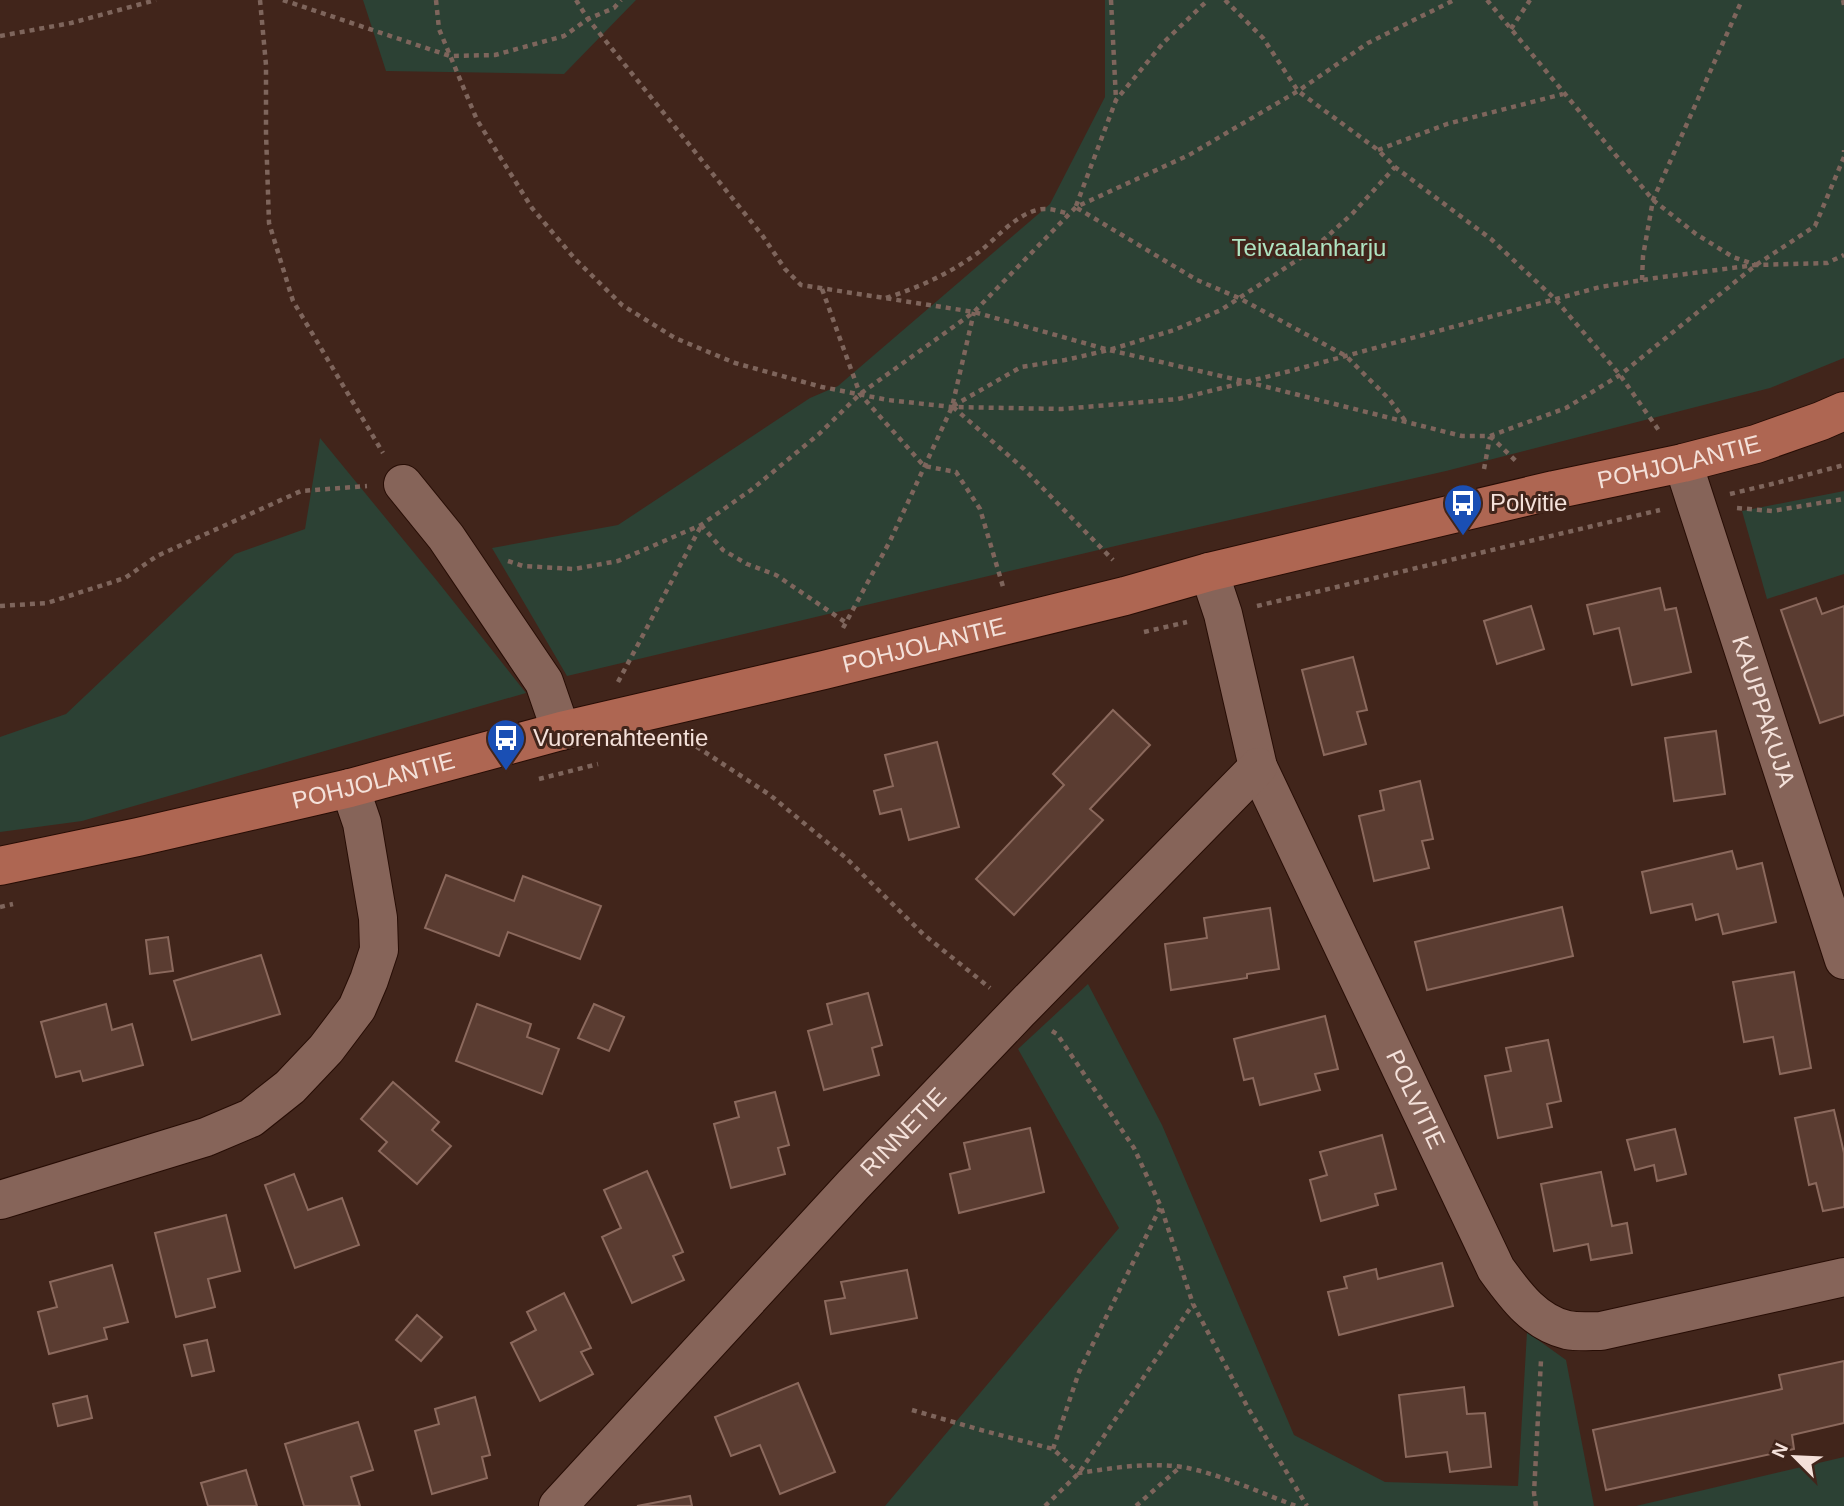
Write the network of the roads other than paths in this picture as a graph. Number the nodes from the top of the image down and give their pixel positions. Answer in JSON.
{"nodes":[{"id":1,"x":1844,"y":411,"type":"edge"},
{"id":2,"x":1674,"y":451,"type":"junction"},
{"id":3,"x":403,"y":484,"type":"road end"},
{"id":4,"x":1209,"y":572,"type":"junction"},
{"id":5,"x":561,"y":732,"type":"junction"},
{"id":6,"x":1258,"y":767,"type":"junction"},
{"id":7,"x":350,"y":788,"type":"junction"},
{"id":8,"x":0,"y":866,"type":"edge"},
{"id":9,"x":1844,"y":960,"type":"edge"},
{"id":10,"x":0,"y":1200,"type":"edge"},
{"id":11,"x":1844,"y":1277,"type":"edge"},
{"id":12,"x":558,"y":1506,"type":"edge"}],
"edges":[{"from":1,"to":2,"type":"main road","name":"POHJOLANTIE"},
{"from":2,"to":4,"type":"main road","name":"POHJOLANTIE"},
{"from":2,"to":9,"type":"street","name":"KAUPPAKUJA"},
{"from":3,"to":5,"type":"street"},
{"from":4,"to":5,"type":"main road","name":"POHJOLANTIE"},
{"from":4,"to":6,"type":"street","name":"POLVITIE"},
{"from":5,"to":7,"type":"main road","name":"POHJOLANTIE"},
{"from":6,"to":11,"type":"street","name":"POLVITIE"},
{"from":6,"to":12,"type":"street","name":"RINNETIE"},
{"from":7,"to":8,"type":"main road","name":"POHJOLANTIE"},
{"from":7,"to":10,"type":"street"}]}
